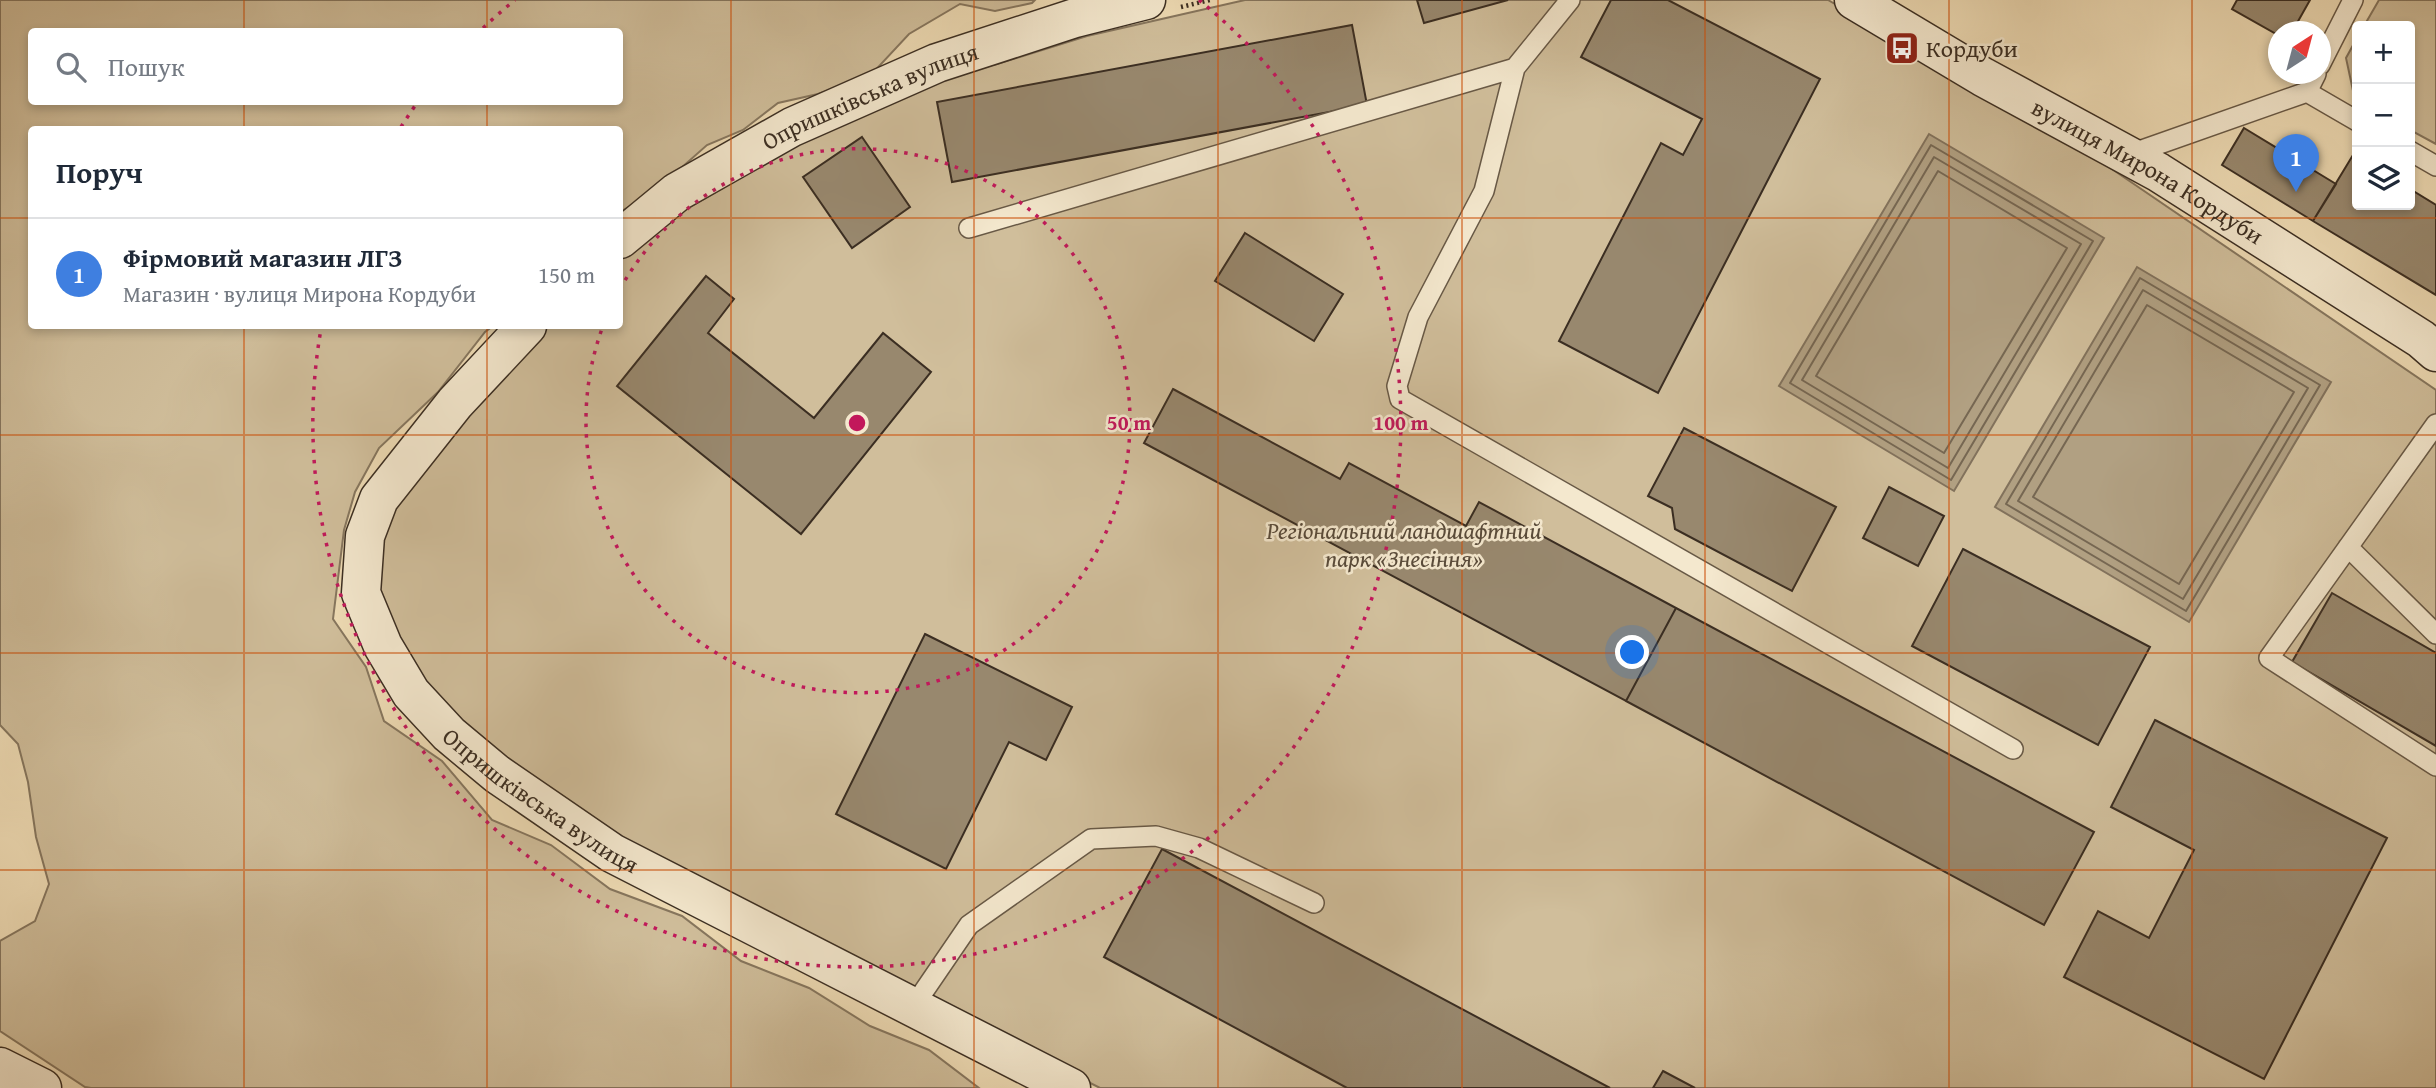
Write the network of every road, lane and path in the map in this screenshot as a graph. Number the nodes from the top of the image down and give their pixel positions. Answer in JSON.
{"nodes":[{"id":1,"x":1146,"y":0,"type":"edge"},
{"id":2,"x":1570,"y":0,"type":"edge"},
{"id":3,"x":1854,"y":0,"type":"edge"},
{"id":4,"x":2353,"y":0,"type":"edge"},
{"id":5,"x":2331,"y":43,"type":"edge"},
{"id":6,"x":1515,"y":68,"type":"junction"},
{"id":7,"x":2311,"y":84,"type":"edge"},
{"id":8,"x":2307,"y":92,"type":"junction"},
{"id":9,"x":2352,"y":118,"type":"edge"},
{"id":10,"x":2415,"y":154,"type":"edge"},
{"id":11,"x":2127,"y":155,"type":"junction"},
{"id":12,"x":2436,"y":166,"type":"edge"},
{"id":13,"x":969,"y":228,"type":"dead end"},
{"id":14,"x":623,"y":237,"type":"edge"},
{"id":15,"x":524,"y":329,"type":"edge"},
{"id":16,"x":2436,"y":352,"type":"edge"},
{"id":17,"x":2436,"y":424,"type":"edge"},
{"id":18,"x":2348,"y":547,"type":"junction"},
{"id":19,"x":2436,"y":634,"type":"edge"},
{"id":20,"x":2013,"y":749,"type":"dead end"},
{"id":21,"x":2436,"y":766,"type":"edge"},
{"id":22,"x":1314,"y":903,"type":"dead end"},
{"id":23,"x":913,"y":1007,"type":"junction"},
{"id":24,"x":0,"y":1067,"type":"edge"},
{"id":25,"x":42,"y":1088,"type":"edge"},
{"id":26,"x":1072,"y":1088,"type":"edge"}],
"edges":[{"from":1,"to":14,"type":"main road","name":"Опришківська вулиця"},
{"from":2,"to":6,"type":"lane"},
{"from":3,"to":11,"type":"main road","name":"вулиця Мирона Кордуби"},
{"from":4,"to":5,"type":"lane"},
{"from":6,"to":13,"type":"lane"},
{"from":6,"to":20,"type":"lane"},
{"from":7,"to":8,"type":"lane"},
{"from":8,"to":9,"type":"lane"},
{"from":8,"to":11,"type":"lane"},
{"from":10,"to":12,"type":"lane"},
{"from":11,"to":16,"type":"main road","name":"вулиця Мирона Кордуби"},
{"from":15,"to":23,"type":"main road","name":"Опришківська вулиця"},
{"from":17,"to":18,"type":"lane"},
{"from":18,"to":19,"type":"lane"},
{"from":18,"to":21,"type":"lane"},
{"from":22,"to":23,"type":"lane"},
{"from":23,"to":26,"type":"main road","name":"Опришківська вулиця"},
{"from":24,"to":25,"type":"main road"}]}
